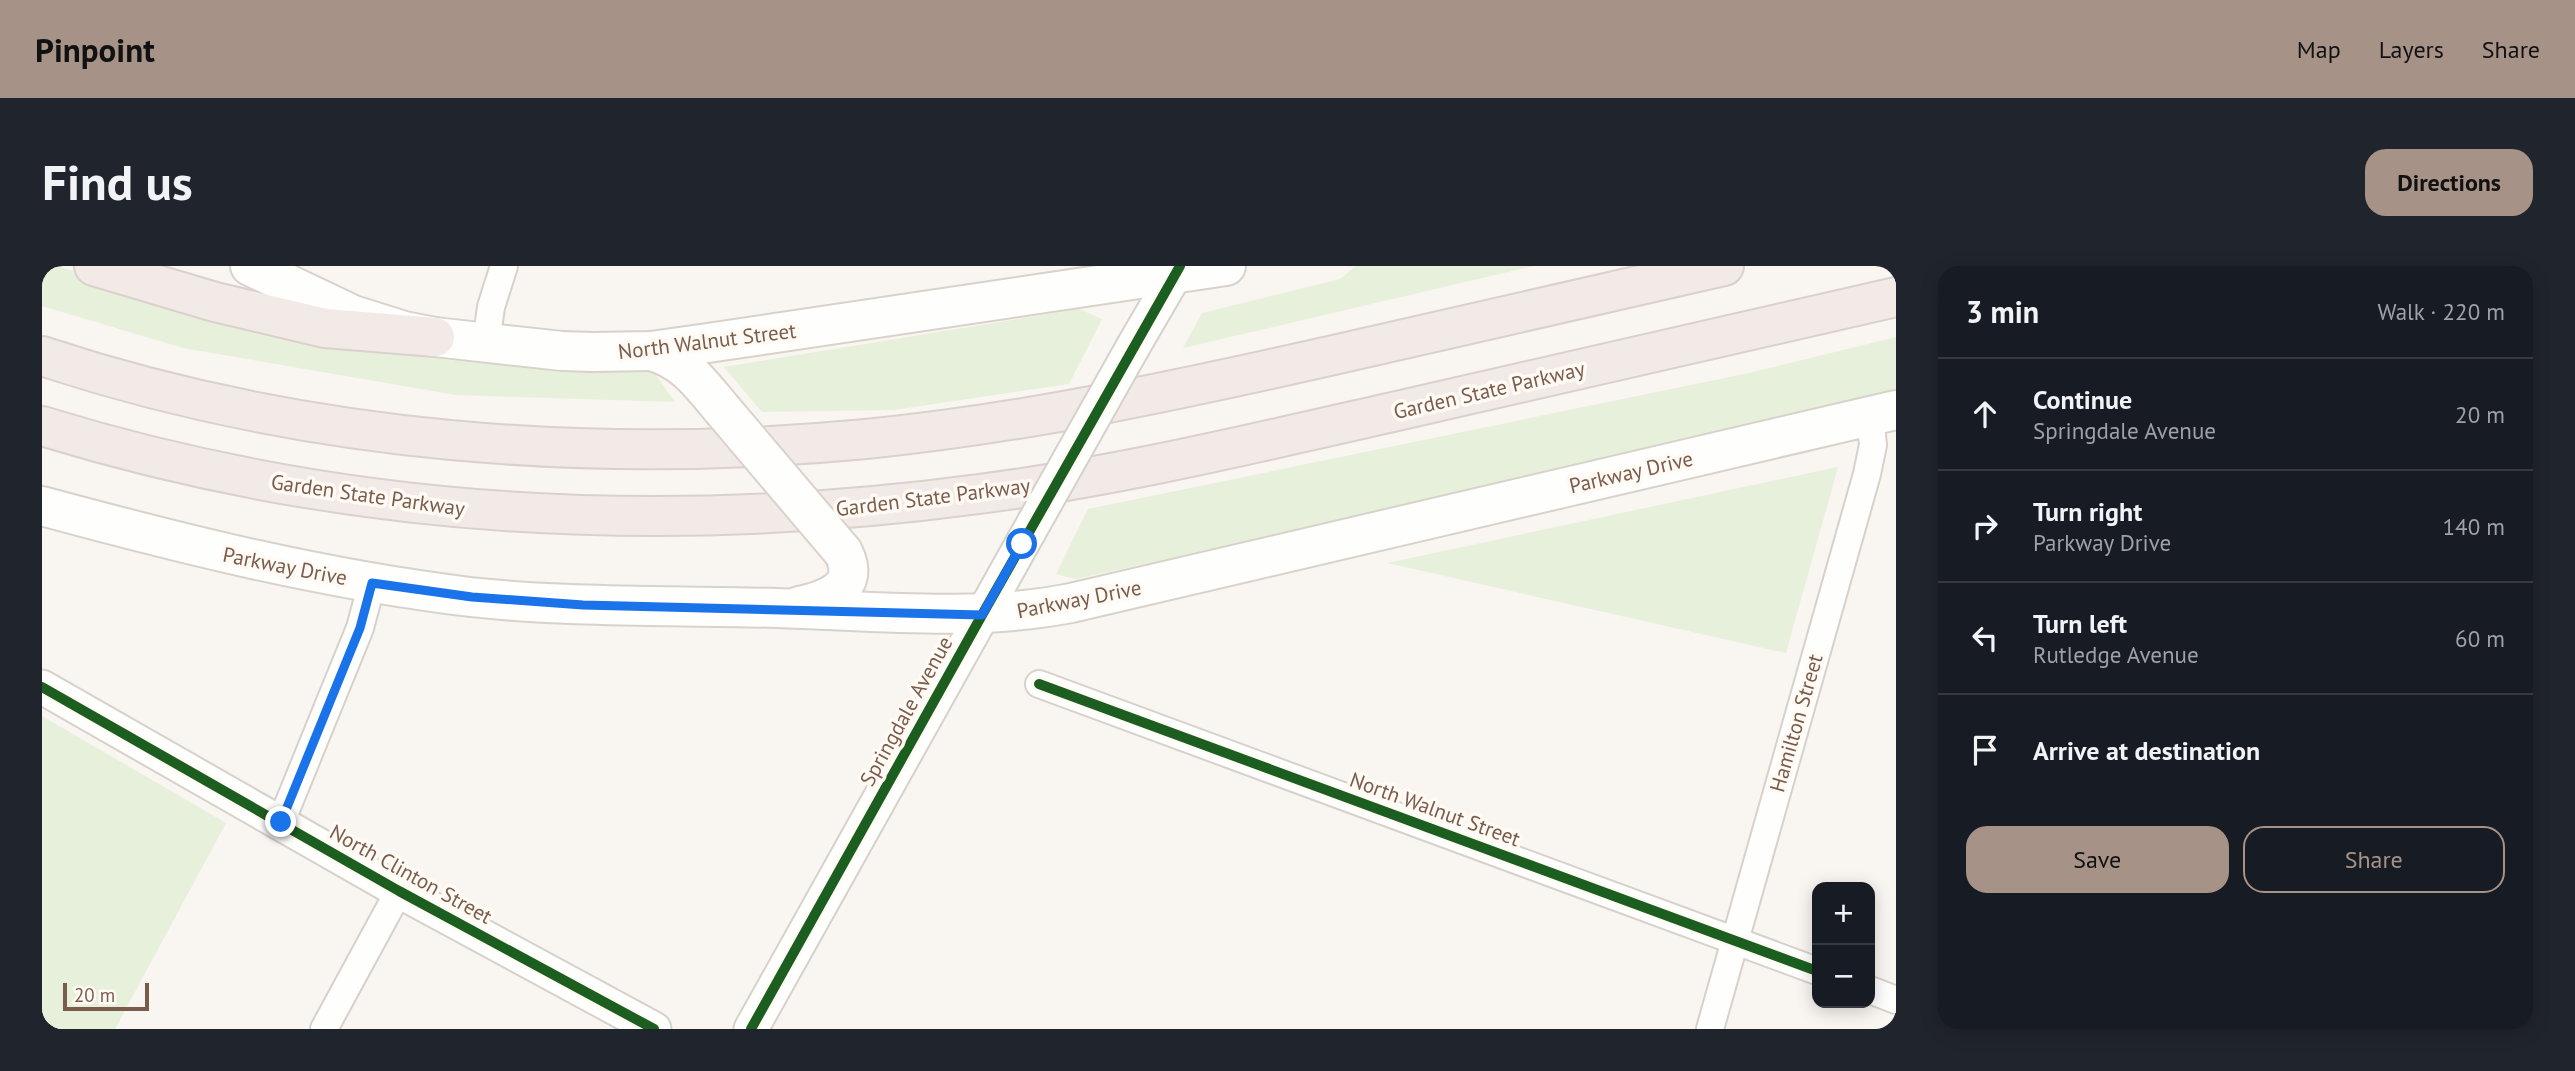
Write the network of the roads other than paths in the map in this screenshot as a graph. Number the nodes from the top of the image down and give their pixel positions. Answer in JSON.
{"nodes":[{"id":1,"x":94,"y":266,"type":"edge"},
{"id":2,"x":250,"y":266,"type":"edge"},
{"id":3,"x":504,"y":266,"type":"edge"},
{"id":4,"x":1226,"y":266,"type":"edge"},
{"id":5,"x":1724,"y":266,"type":"edge"},
{"id":6,"x":1177,"y":270,"type":"edge"},
{"id":7,"x":1896,"y":297,"type":"edge"},
{"id":8,"x":435,"y":337,"type":"junction"},
{"id":9,"x":486,"y":343,"type":"junction"},
{"id":10,"x":651,"y":351,"type":"junction"},
{"id":11,"x":42,"y":356,"type":"edge"},
{"id":12,"x":1883,"y":413,"type":"edge"},
{"id":13,"x":42,"y":426,"type":"edge"},
{"id":14,"x":42,"y":506,"type":"edge"},
{"id":15,"x":372,"y":583,"type":"junction"},
{"id":16,"x":772,"y":608,"type":"junction"},
{"id":17,"x":982,"y":615,"type":"junction"},
{"id":18,"x":1039,"y":684,"type":"dead end"},
{"id":19,"x":42,"y":687,"type":"edge"},
{"id":20,"x":281,"y":822,"type":"junction"},
{"id":21,"x":398,"y":891,"type":"junction"},
{"id":22,"x":1734,"y":939,"type":"junction"},
{"id":23,"x":1812,"y":969,"type":"edge"},
{"id":24,"x":1875,"y":992,"type":"edge"},
{"id":25,"x":1896,"y":1000,"type":"edge"},
{"id":26,"x":324,"y":1029,"type":"edge"},
{"id":27,"x":654,"y":1029,"type":"edge"},
{"id":28,"x":751,"y":1029,"type":"edge"},
{"id":29,"x":1710,"y":1029,"type":"edge"}],
"edges":[{"from":1,"to":8,"type":"highway"},
{"from":2,"to":8,"type":"main road","name":"North Walnut Street"},
{"from":3,"to":9,"type":"street"},
{"from":4,"to":6,"type":"main road"},
{"from":5,"to":11,"type":"highway"},
{"from":6,"to":10,"type":"main road","name":"North Walnut Street"},
{"from":6,"to":17,"type":"street","name":"Springdale Avenue","bridge":true},
{"from":7,"to":13,"type":"highway","name":"Garden State Parkway"},
{"from":8,"to":9,"type":"main road","name":"North Walnut Street"},
{"from":9,"to":10,"type":"main road","name":"North Walnut Street"},
{"from":10,"to":16,"type":"main road","bridge":true},
{"from":12,"to":17,"type":"main road","name":"Parkway Drive"},
{"from":12,"to":22,"type":"street","name":"Hamilton Street"},
{"from":14,"to":15,"type":"main road","name":"Parkway Drive"},
{"from":15,"to":16,"type":"main road","name":"Parkway Drive"},
{"from":15,"to":20,"type":"street"},
{"from":16,"to":17,"type":"main road","name":"Parkway Drive"},
{"from":17,"to":28,"type":"street","name":"Springdale Avenue"},
{"from":18,"to":22,"type":"street","name":"North Walnut Street"},
{"from":19,"to":20,"type":"street","name":"North Clinton Street"},
{"from":20,"to":21,"type":"street","name":"North Clinton Street"},
{"from":21,"to":26,"type":"street"},
{"from":21,"to":27,"type":"street","name":"North Clinton Street"},
{"from":22,"to":23,"type":"street","name":"North Walnut Street"},
{"from":22,"to":29,"type":"street","name":"Hamilton Street"},
{"from":24,"to":25,"type":"street"}]}
